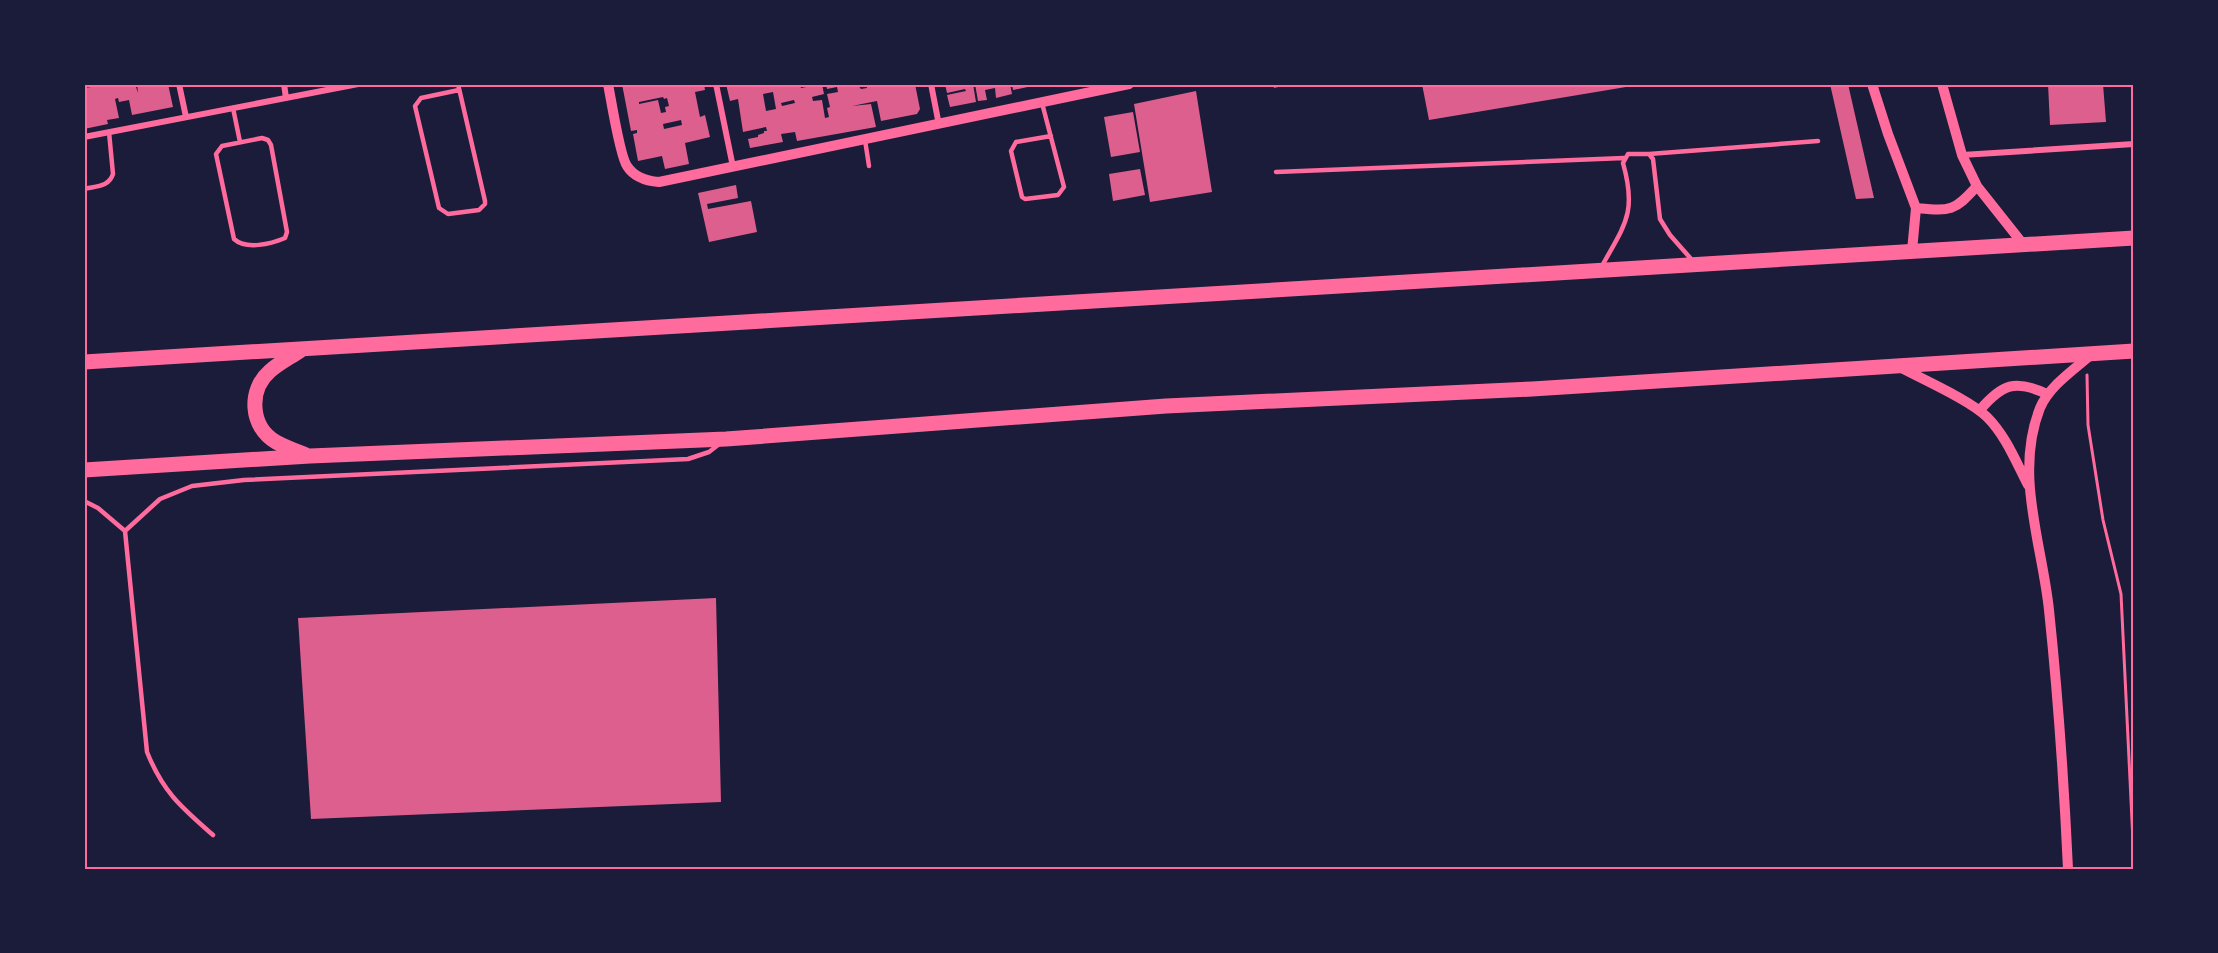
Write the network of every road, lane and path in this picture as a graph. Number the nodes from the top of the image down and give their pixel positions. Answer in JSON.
{"nodes":[{"id":1,"x":179,"y":84,"type":"edge"},
{"id":2,"x":284,"y":84,"type":"edge"},
{"id":3,"x":358,"y":84,"type":"edge"},
{"id":4,"x":608,"y":84,"type":"edge"},
{"id":5,"x":716,"y":84,"type":"edge"},
{"id":6,"x":931,"y":84,"type":"edge"},
{"id":7,"x":1129,"y":84,"type":"edge"},
{"id":8,"x":1872,"y":84,"type":"edge"},
{"id":9,"x":1942,"y":84,"type":"edge"},
{"id":10,"x":458,"y":87,"type":"edge"},
{"id":11,"x":286,"y":98,"type":"junction"},
{"id":12,"x":1042,"y":103,"type":"junction"},
{"id":13,"x":233,"y":108,"type":"junction"},
{"id":14,"x":186,"y":117,"type":"junction"},
{"id":15,"x":939,"y":125,"type":"junction"},
{"id":16,"x":108,"y":132,"type":"junction"},
{"id":17,"x":1050,"y":136,"type":"junction"},
{"id":18,"x":84,"y":137,"type":"edge"},
{"id":19,"x":865,"y":140,"type":"junction"},
{"id":20,"x":1818,"y":141,"type":"dead end"},
{"id":21,"x":240,"y":142,"type":"junction"},
{"id":22,"x":2134,"y":144,"type":"edge"},
{"id":23,"x":1649,"y":154,"type":"junction"},
{"id":24,"x":1962,"y":155,"type":"junction"},
{"id":25,"x":1624,"y":158,"type":"junction"},
{"id":26,"x":869,"y":166,"type":"dead end"},
{"id":27,"x":733,"y":167,"type":"junction"},
{"id":28,"x":1276,"y":172,"type":"dead end"},
{"id":29,"x":1977,"y":186,"type":"junction"},
{"id":30,"x":84,"y":189,"type":"edge"},
{"id":31,"x":1916,"y":208,"type":"junction"},
{"id":32,"x":2134,"y":238,"type":"edge"},
{"id":33,"x":2023,"y":244,"type":"junction"},
{"id":34,"x":1912,"y":251,"type":"junction"},
{"id":35,"x":1696,"y":264,"type":"junction"},
{"id":36,"x":1599,"y":270,"type":"junction"},
{"id":37,"x":301,"y":350,"type":"junction"},
{"id":38,"x":2134,"y":351,"type":"edge"},
{"id":39,"x":2093,"y":353,"type":"junction"},
{"id":40,"x":84,"y":362,"type":"edge"},
{"id":41,"x":1898,"y":366,"type":"junction"},
{"id":42,"x":2047,"y":394,"type":"junction"},
{"id":43,"x":1980,"y":410,"type":"junction"},
{"id":44,"x":726,"y":439,"type":"junction"},
{"id":45,"x":310,"y":456,"type":"junction"},
{"id":46,"x":84,"y":470,"type":"edge"},
{"id":47,"x":2028,"y":485,"type":"junction"},
{"id":48,"x":84,"y":501,"type":"edge"},
{"id":49,"x":125,"y":531,"type":"junction"},
{"id":50,"x":213,"y":835,"type":"dead end"},
{"id":51,"x":2134,"y":862,"type":"edge"},
{"id":52,"x":2068,"y":869,"type":"edge"}],
"edges":[{"from":1,"to":14,"type":"street"},
{"from":2,"to":11,"type":"street"},
{"from":3,"to":11,"type":"street"},
{"from":4,"to":27,"type":"street"},
{"from":5,"to":27,"type":"street"},
{"from":6,"to":15,"type":"street"},
{"from":7,"to":12,"type":"street"},
{"from":8,"to":31,"type":"street"},
{"from":9,"to":24,"type":"street"},
{"from":10,"to":10,"type":"lane"},
{"from":11,"to":13,"type":"street"},
{"from":12,"to":15,"type":"street"},
{"from":12,"to":17,"type":"lane"},
{"from":13,"to":14,"type":"street"},
{"from":13,"to":21,"type":"lane"},
{"from":14,"to":16,"type":"street"},
{"from":15,"to":19,"type":"street"},
{"from":16,"to":18,"type":"street"},
{"from":16,"to":30,"type":"lane"},
{"from":17,"to":17,"type":"lane"},
{"from":19,"to":26,"type":"lane"},
{"from":19,"to":27,"type":"street"},
{"from":20,"to":23,"type":"lane"},
{"from":21,"to":21,"type":"lane"},
{"from":22,"to":24,"type":"street"},
{"from":23,"to":25,"type":"lane"},
{"from":23,"to":35,"type":"lane"},
{"from":24,"to":29,"type":"street"},
{"from":25,"to":28,"type":"lane"},
{"from":25,"to":36,"type":"lane"},
{"from":29,"to":31,"type":"street"},
{"from":29,"to":33,"type":"street"},
{"from":31,"to":34,"type":"street"},
{"from":32,"to":33,"type":"highway"},
{"from":33,"to":34,"type":"highway"},
{"from":34,"to":35,"type":"highway"},
{"from":35,"to":36,"type":"highway"},
{"from":36,"to":37,"type":"highway"},
{"from":37,"to":40,"type":"highway"},
{"from":37,"to":45,"type":"highway"},
{"from":38,"to":39,"type":"highway"},
{"from":39,"to":41,"type":"highway"},
{"from":39,"to":42,"type":"street"},
{"from":39,"to":51,"type":"path"},
{"from":41,"to":43,"type":"street"},
{"from":41,"to":44,"type":"highway"},
{"from":42,"to":43,"type":"street"},
{"from":42,"to":47,"type":"street"},
{"from":43,"to":47,"type":"street"},
{"from":44,"to":45,"type":"highway"},
{"from":44,"to":49,"type":"lane"},
{"from":45,"to":46,"type":"highway"},
{"from":47,"to":52,"type":"street"},
{"from":48,"to":49,"type":"lane"},
{"from":49,"to":50,"type":"lane"}]}
